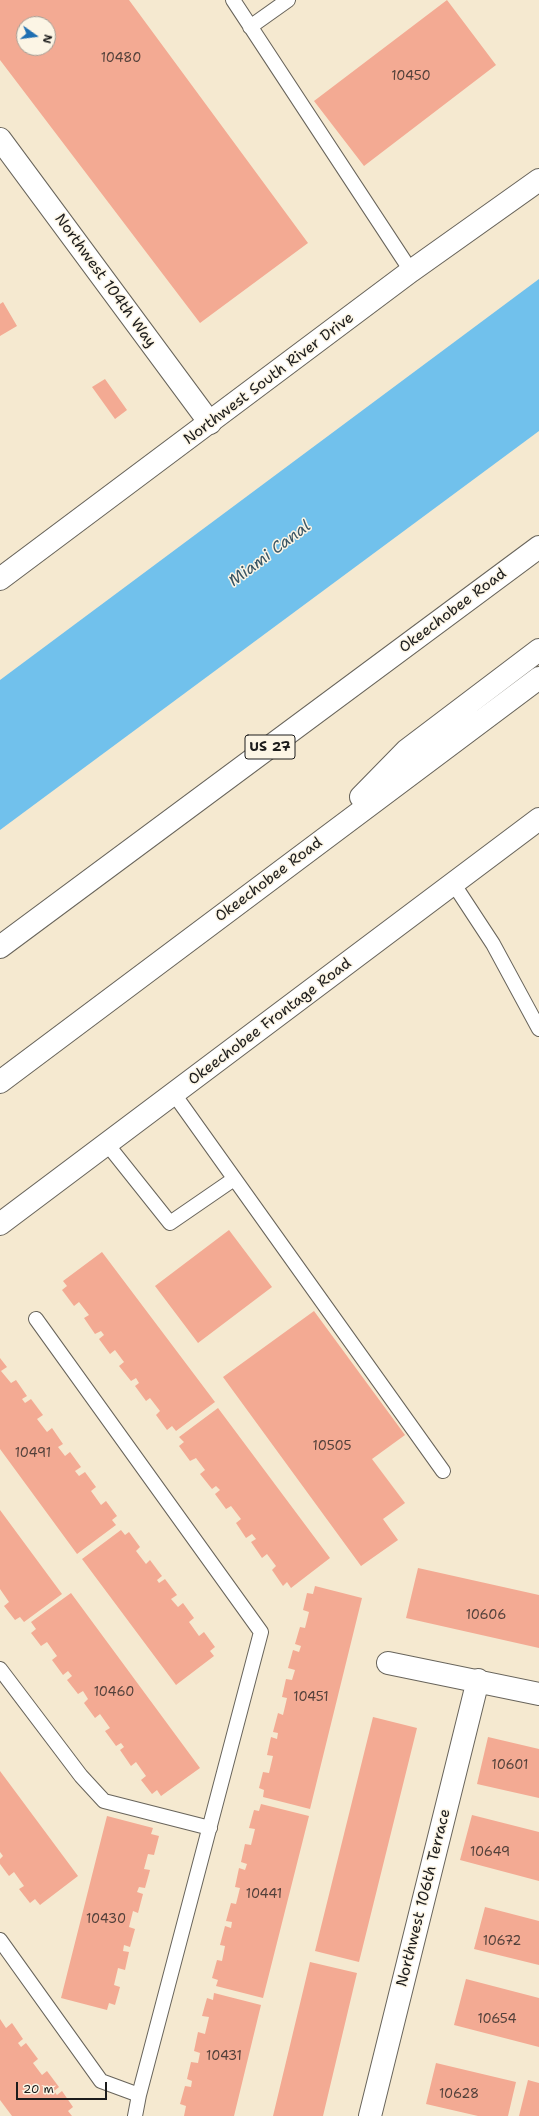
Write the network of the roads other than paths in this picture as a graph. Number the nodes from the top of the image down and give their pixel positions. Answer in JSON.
{"nodes":[{"id":1,"x":234,"y":0,"type":"edge"},
{"id":2,"x":288,"y":0,"type":"edge"},
{"id":3,"x":250,"y":27,"type":"junction"},
{"id":4,"x":0,"y":139,"type":"edge"},
{"id":5,"x":539,"y":180,"type":"edge"},
{"id":6,"x":411,"y":270,"type":"junction"},
{"id":7,"x":210,"y":423,"type":"junction"},
{"id":8,"x":539,"y":547,"type":"edge"},
{"id":9,"x":0,"y":579,"type":"edge"},
{"id":10,"x":539,"y":650,"type":"edge"},
{"id":11,"x":539,"y":678,"type":"edge"},
{"id":12,"x":539,"y":819,"type":"edge"},
{"id":13,"x":310,"y":849,"type":"junction"},
{"id":14,"x":453,"y":883,"type":"junction"},
{"id":15,"x":0,"y":947,"type":"edge"},
{"id":16,"x":539,"y":1029,"type":"edge"},
{"id":17,"x":0,"y":1082,"type":"edge"},
{"id":18,"x":174,"y":1094,"type":"junction"},
{"id":19,"x":107,"y":1144,"type":"junction"},
{"id":20,"x":234,"y":1179,"type":"junction"},
{"id":21,"x":0,"y":1224,"type":"edge"},
{"id":22,"x":36,"y":1319,"type":"dead end"},
{"id":23,"x":442,"y":1471,"type":"dead end"},
{"id":24,"x":388,"y":1663,"type":"dead end"},
{"id":25,"x":0,"y":1669,"type":"edge"},
{"id":26,"x":478,"y":1680,"type":"junction"},
{"id":27,"x":539,"y":1694,"type":"edge"},
{"id":28,"x":210,"y":1828,"type":"junction"},
{"id":29,"x":0,"y":1940,"type":"edge"},
{"id":30,"x":139,"y":2095,"type":"junction"},
{"id":31,"x":136,"y":2116,"type":"edge"},
{"id":32,"x":370,"y":2116,"type":"edge"}],
"edges":[{"from":1,"to":3,"type":"lane"},
{"from":2,"to":3,"type":"lane"},
{"from":3,"to":6,"type":"lane"},
{"from":4,"to":7,"type":"main road","name":"Northwest 104th Way"},
{"from":5,"to":6,"type":"main road","name":"Northwest South River Drive"},
{"from":6,"to":7,"type":"main road","name":"Northwest South River Drive"},
{"from":7,"to":9,"type":"main road","name":"Northwest South River Drive"},
{"from":8,"to":15,"type":"main road","name":"Okeechobee Road","number":"US 27"},
{"from":10,"to":13,"type":"main road"},
{"from":11,"to":13,"type":"main road","name":"Okeechobee Road"},
{"from":12,"to":14,"type":"main road","name":"Okeechobee Frontage Road"},
{"from":13,"to":17,"type":"main road","name":"Okeechobee Road"},
{"from":14,"to":16,"type":"lane"},
{"from":14,"to":18,"type":"main road","name":"Okeechobee Frontage Road"},
{"from":18,"to":19,"type":"main road","name":"Okeechobee Frontage Road"},
{"from":18,"to":20,"type":"lane"},
{"from":19,"to":20,"type":"lane"},
{"from":19,"to":21,"type":"main road","name":"Okeechobee Frontage Road"},
{"from":20,"to":23,"type":"lane"},
{"from":22,"to":28,"type":"lane"},
{"from":24,"to":26,"type":"main road"},
{"from":25,"to":28,"type":"lane"},
{"from":26,"to":27,"type":"main road"},
{"from":26,"to":32,"type":"main road","name":"Northwest 106th Terrace"},
{"from":28,"to":30,"type":"lane"},
{"from":29,"to":30,"type":"lane"},
{"from":30,"to":31,"type":"lane"}]}
